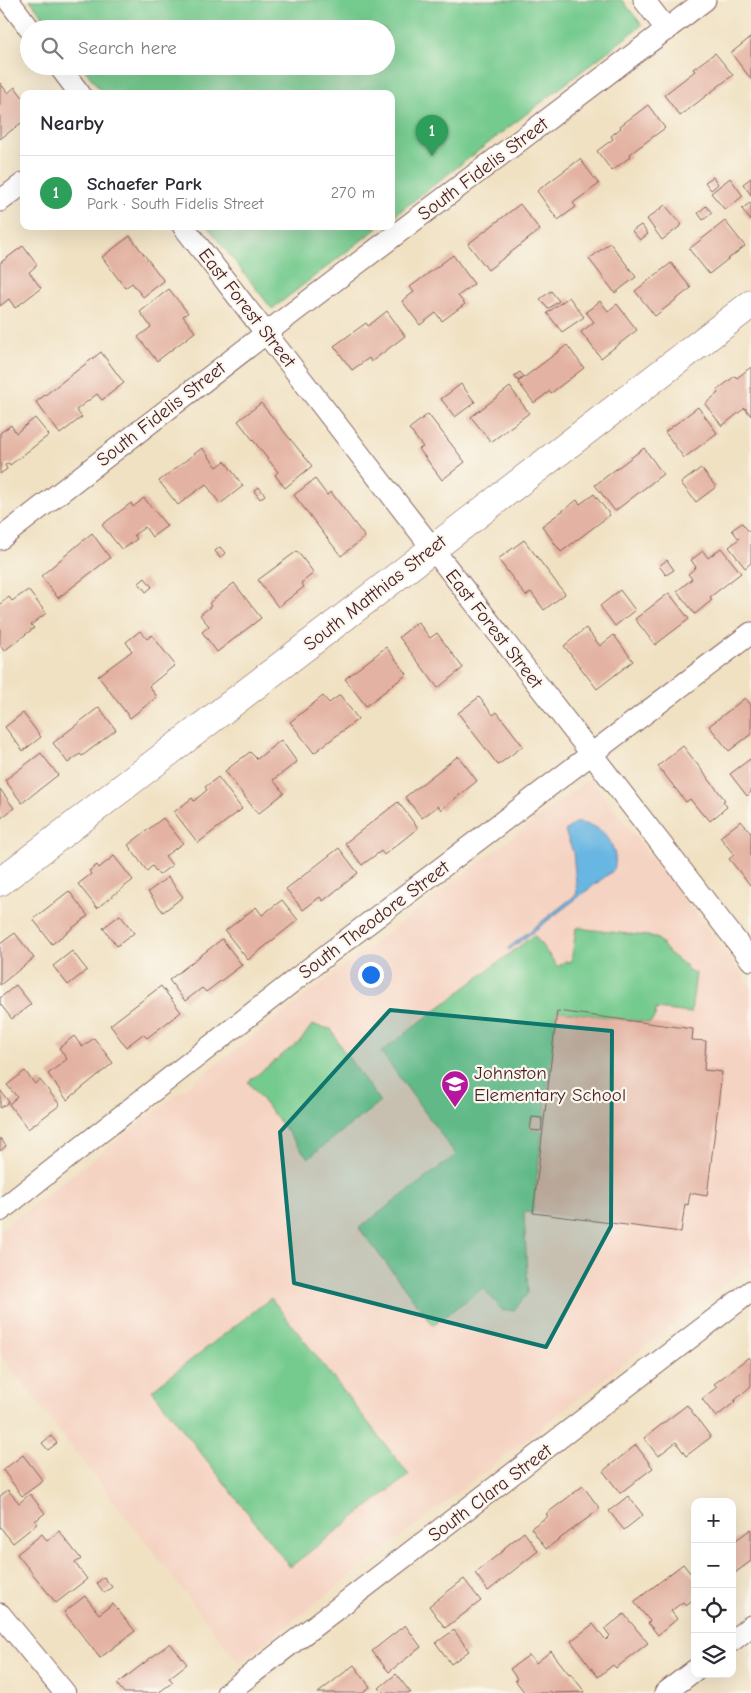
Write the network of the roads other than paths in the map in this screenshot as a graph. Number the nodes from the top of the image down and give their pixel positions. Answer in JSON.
{"nodes":[{"id":1,"x":8,"y":0,"type":"edge"},
{"id":2,"x":644,"y":0,"type":"edge"},
{"id":3,"x":705,"y":0,"type":"edge"},
{"id":4,"x":23,"y":20,"type":"edge"},
{"id":5,"x":667,"y":30,"type":"junction"},
{"id":6,"x":66,"y":75,"type":"edge"},
{"id":7,"x":77,"y":90,"type":"edge"},
{"id":8,"x":20,"y":186,"type":"edge"},
{"id":9,"x":0,"y":201,"type":"edge"},
{"id":10,"x":186,"y":230,"type":"edge"},
{"id":11,"x":751,"y":304,"type":"edge"},
{"id":12,"x":266,"y":333,"type":"junction"},
{"id":13,"x":0,"y":539,"type":"edge"},
{"id":14,"x":432,"y":549,"type":"junction"},
{"id":15,"x":751,"y":632,"type":"edge"},
{"id":16,"x":591,"y":755,"type":"junction"},
{"id":17,"x":0,"y":882,"type":"edge"},
{"id":18,"x":751,"y":959,"type":"edge"},
{"id":19,"x":0,"y":1211,"type":"edge"},
{"id":20,"x":751,"y":1291,"type":"edge"},
{"id":21,"x":0,"y":1614,"type":"edge"},
{"id":22,"x":751,"y":1626,"type":"edge"},
{"id":23,"x":736,"y":1638,"type":"edge"},
{"id":24,"x":691,"y":1673,"type":"edge"},
{"id":25,"x":65,"y":1693,"type":"edge"},
{"id":26,"x":227,"y":1693,"type":"edge"},
{"id":27,"x":665,"y":1693,"type":"edge"}],
"edges":[{"from":1,"to":4,"type":"street"},
{"from":2,"to":5,"type":"street"},
{"from":3,"to":5,"type":"street","name":"South Fidelis Street"},
{"from":5,"to":12,"type":"street","name":"South Fidelis Street"},
{"from":6,"to":7,"type":"street"},
{"from":8,"to":9,"type":"street"},
{"from":10,"to":12,"type":"street","name":"East Forest Street"},
{"from":11,"to":14,"type":"street","name":"South Matthias Street"},
{"from":12,"to":13,"type":"street","name":"South Fidelis Street"},
{"from":12,"to":14,"type":"street","name":"East Forest Street"},
{"from":14,"to":16,"type":"street","name":"East Forest Street"},
{"from":14,"to":17,"type":"street","name":"South Matthias Street"},
{"from":15,"to":16,"type":"street","name":"South Theodore Street"},
{"from":16,"to":18,"type":"street","name":"East Forest Street"},
{"from":16,"to":19,"type":"street","name":"South Theodore Street"},
{"from":20,"to":26,"type":"street","name":"South Clara Street"},
{"from":21,"to":25,"type":"street"},
{"from":22,"to":23,"type":"street"},
{"from":24,"to":27,"type":"street"}]}
